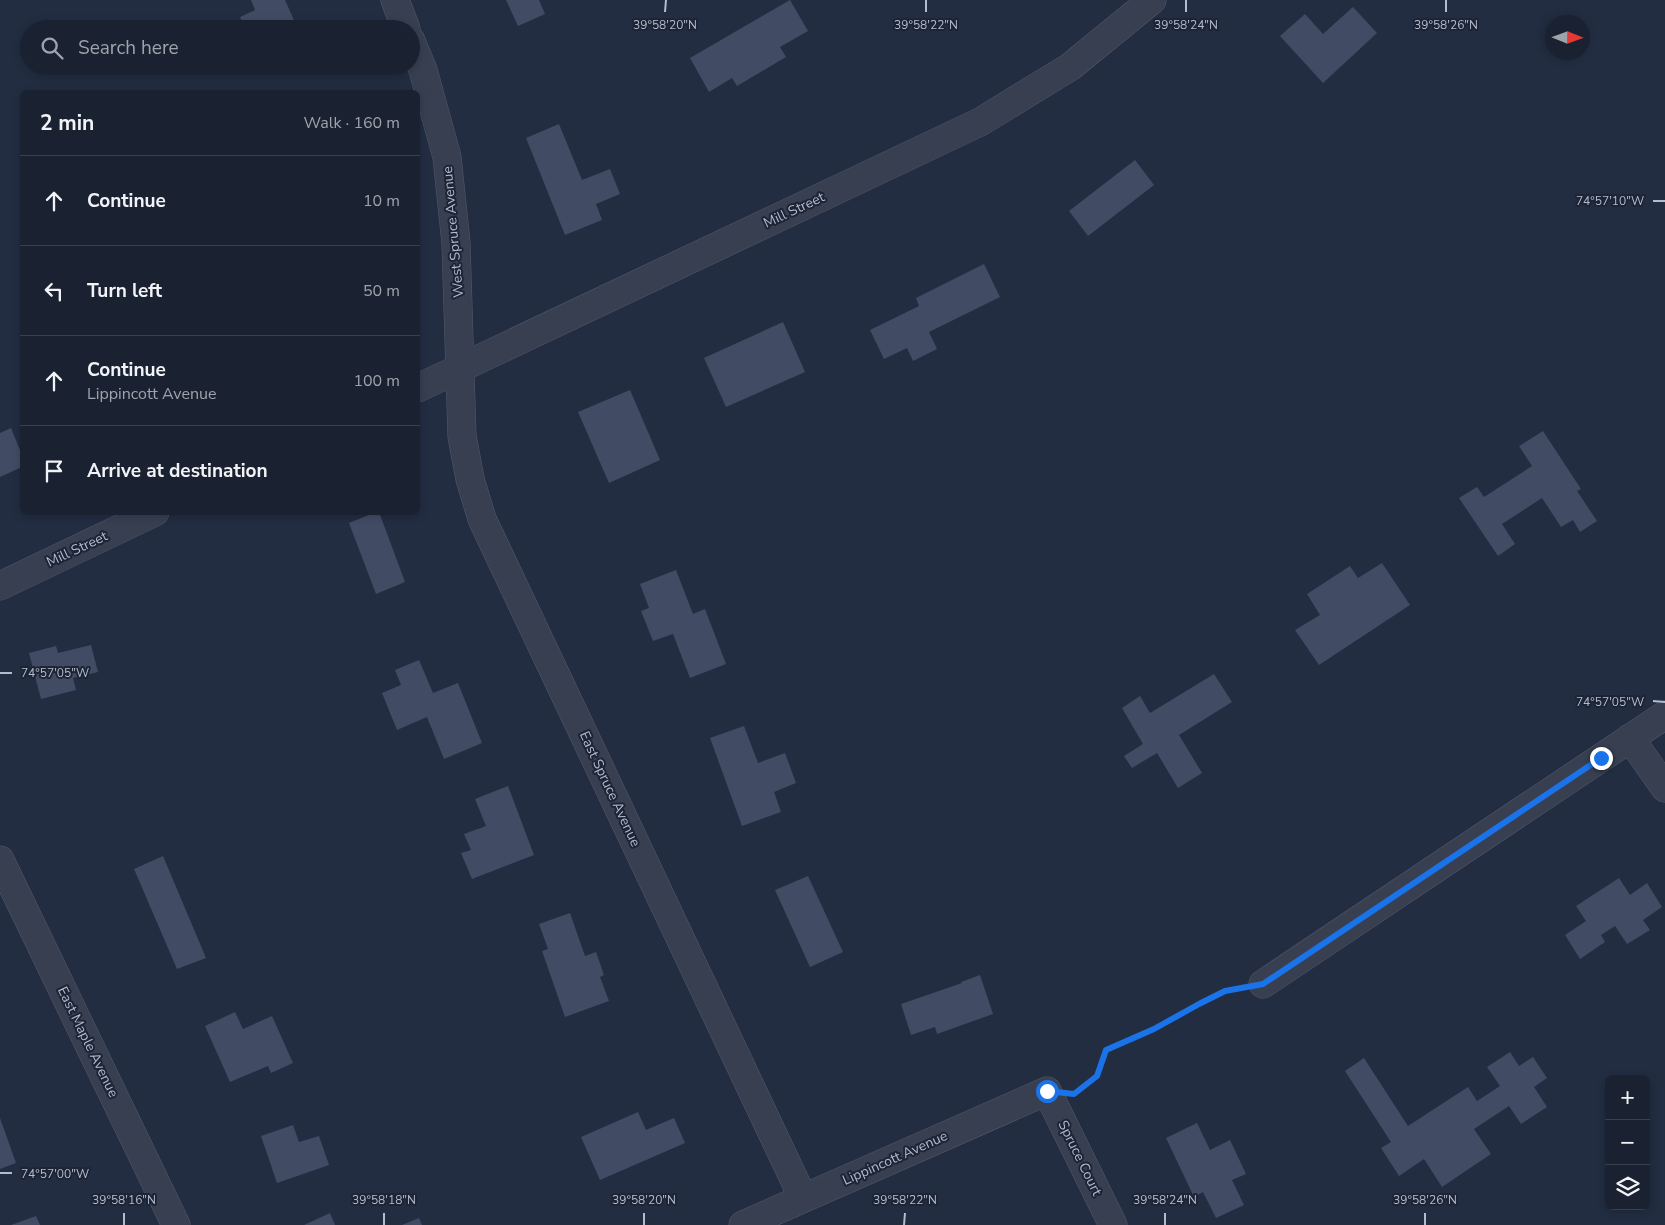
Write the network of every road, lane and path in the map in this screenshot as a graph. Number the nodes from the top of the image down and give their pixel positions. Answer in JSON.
{"nodes":[{"id":1,"x":395,"y":0,"type":"edge"},
{"id":2,"x":1152,"y":0,"type":"edge"},
{"id":3,"x":403,"y":20,"type":"edge"},
{"id":4,"x":420,"y":63,"type":"edge"},
{"id":5,"x":460,"y":368,"type":"junction"},
{"id":6,"x":420,"y":387,"type":"edge"},
{"id":7,"x":148,"y":515,"type":"edge"},
{"id":8,"x":0,"y":586,"type":"edge"},
{"id":9,"x":1665,"y":715,"type":"edge"},
{"id":10,"x":1630,"y":738,"type":"junction"},
{"id":11,"x":1665,"y":788,"type":"edge"},
{"id":12,"x":0,"y":860,"type":"edge"},
{"id":13,"x":1263,"y":984,"type":"joint"},
{"id":14,"x":1047,"y":1091,"type":"junction"},
{"id":15,"x":803,"y":1198,"type":"junction"},
{"id":16,"x":176,"y":1225,"type":"edge"},
{"id":17,"x":743,"y":1225,"type":"edge"},
{"id":18,"x":1113,"y":1225,"type":"edge"}],
"edges":[{"from":1,"to":3,"type":"street"},
{"from":2,"to":5,"type":"street","name":"Mill Street"},
{"from":4,"to":5,"type":"street","name":"West Spruce Avenue"},
{"from":5,"to":6,"type":"street","name":"Mill Street"},
{"from":5,"to":15,"type":"street","name":"East Spruce Avenue"},
{"from":7,"to":8,"type":"street","name":"Mill Street"},
{"from":9,"to":10,"type":"street"},
{"from":10,"to":11,"type":"street"},
{"from":10,"to":13,"type":"street"},
{"from":12,"to":16,"type":"street","name":"East Maple Avenue"},
{"from":13,"to":14,"type":"path"},
{"from":14,"to":15,"type":"street","name":"Lippincott Avenue"},
{"from":14,"to":18,"type":"street","name":"Spruce Court"},
{"from":15,"to":17,"type":"street","name":"Lippincott Avenue"}]}
